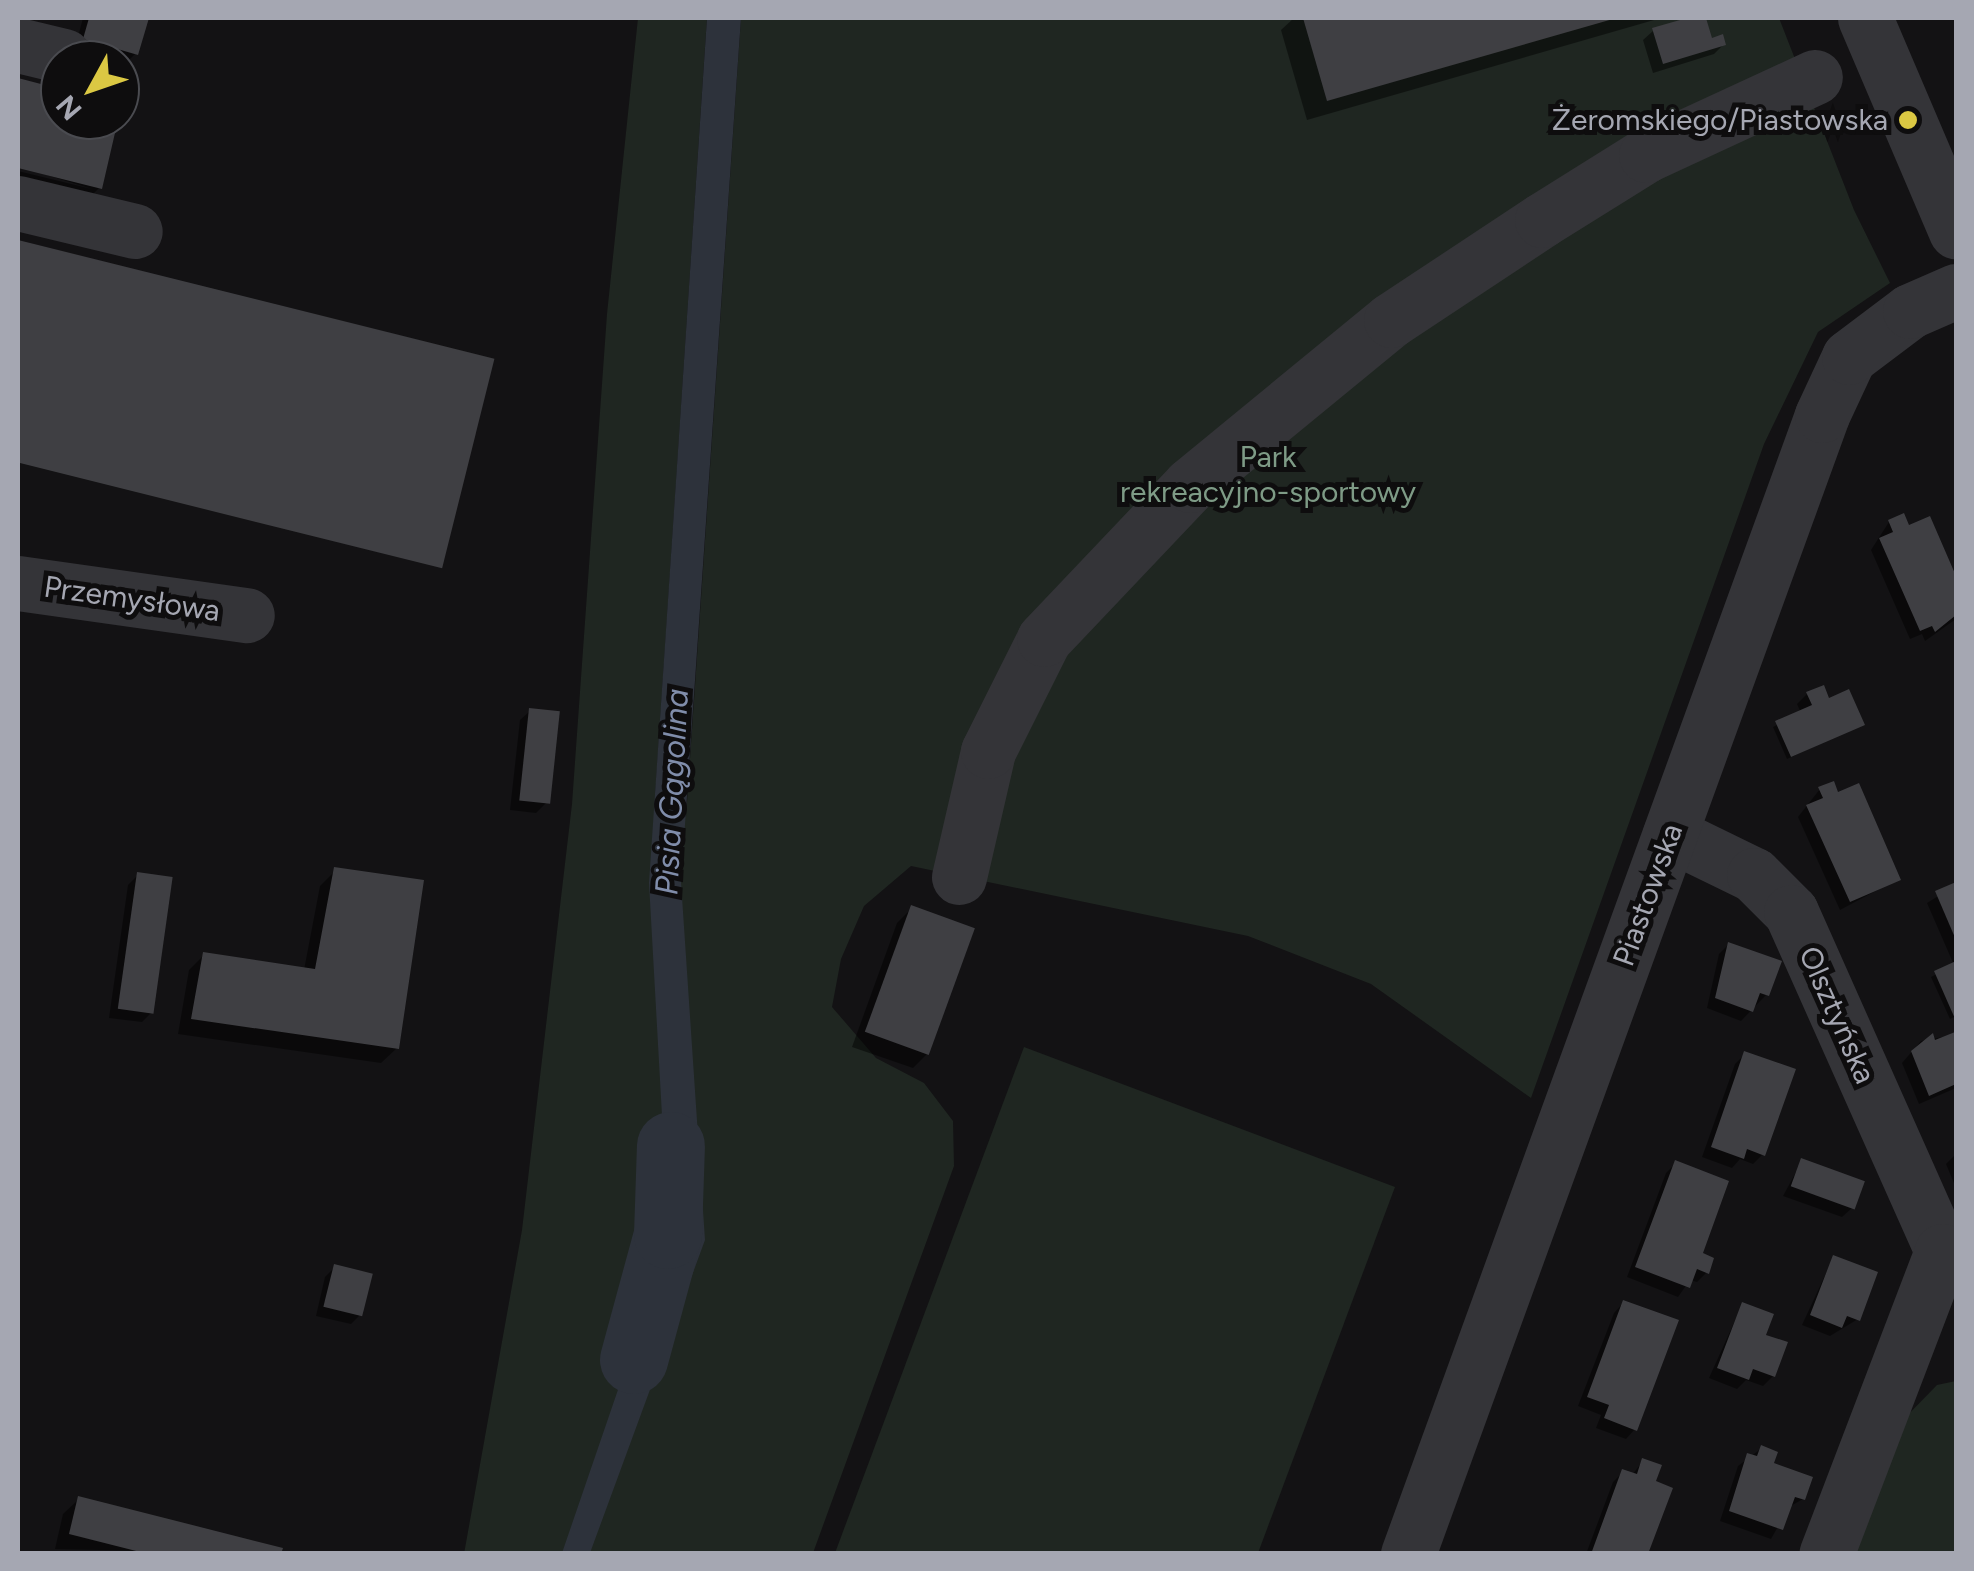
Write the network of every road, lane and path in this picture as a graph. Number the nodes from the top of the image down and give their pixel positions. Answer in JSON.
{"nodes":[{"id":1,"x":1878,"y":21,"type":"edge"},
{"id":2,"x":1815,"y":77,"type":"dead end"},
{"id":3,"x":18,"y":203,"type":"edge"},
{"id":4,"x":1956,"y":230,"type":"edge"},
{"id":5,"x":135,"y":231,"type":"dead end"},
{"id":6,"x":1956,"y":290,"type":"edge"},
{"id":7,"x":18,"y":583,"type":"edge"},
{"id":8,"x":247,"y":615,"type":"dead end"},
{"id":9,"x":1670,"y":834,"type":"junction"},
{"id":10,"x":960,"y":876,"type":"dead end"},
{"id":11,"x":1949,"y":1268,"type":"edge"},
{"id":12,"x":1408,"y":1554,"type":"edge"},
{"id":13,"x":1826,"y":1554,"type":"edge"}],
"edges":[{"from":1,"to":4,"type":"street"},
{"from":2,"to":10,"type":"street"},
{"from":3,"to":5,"type":"street"},
{"from":6,"to":9,"type":"street","name":"Piastowska"},
{"from":7,"to":8,"type":"street","name":"Przemysłowa"},
{"from":9,"to":11,"type":"street","name":"Olsztyńska"},
{"from":9,"to":12,"type":"street","name":"Piastowska"},
{"from":11,"to":13,"type":"street","name":"Olsztyńska"}]}
